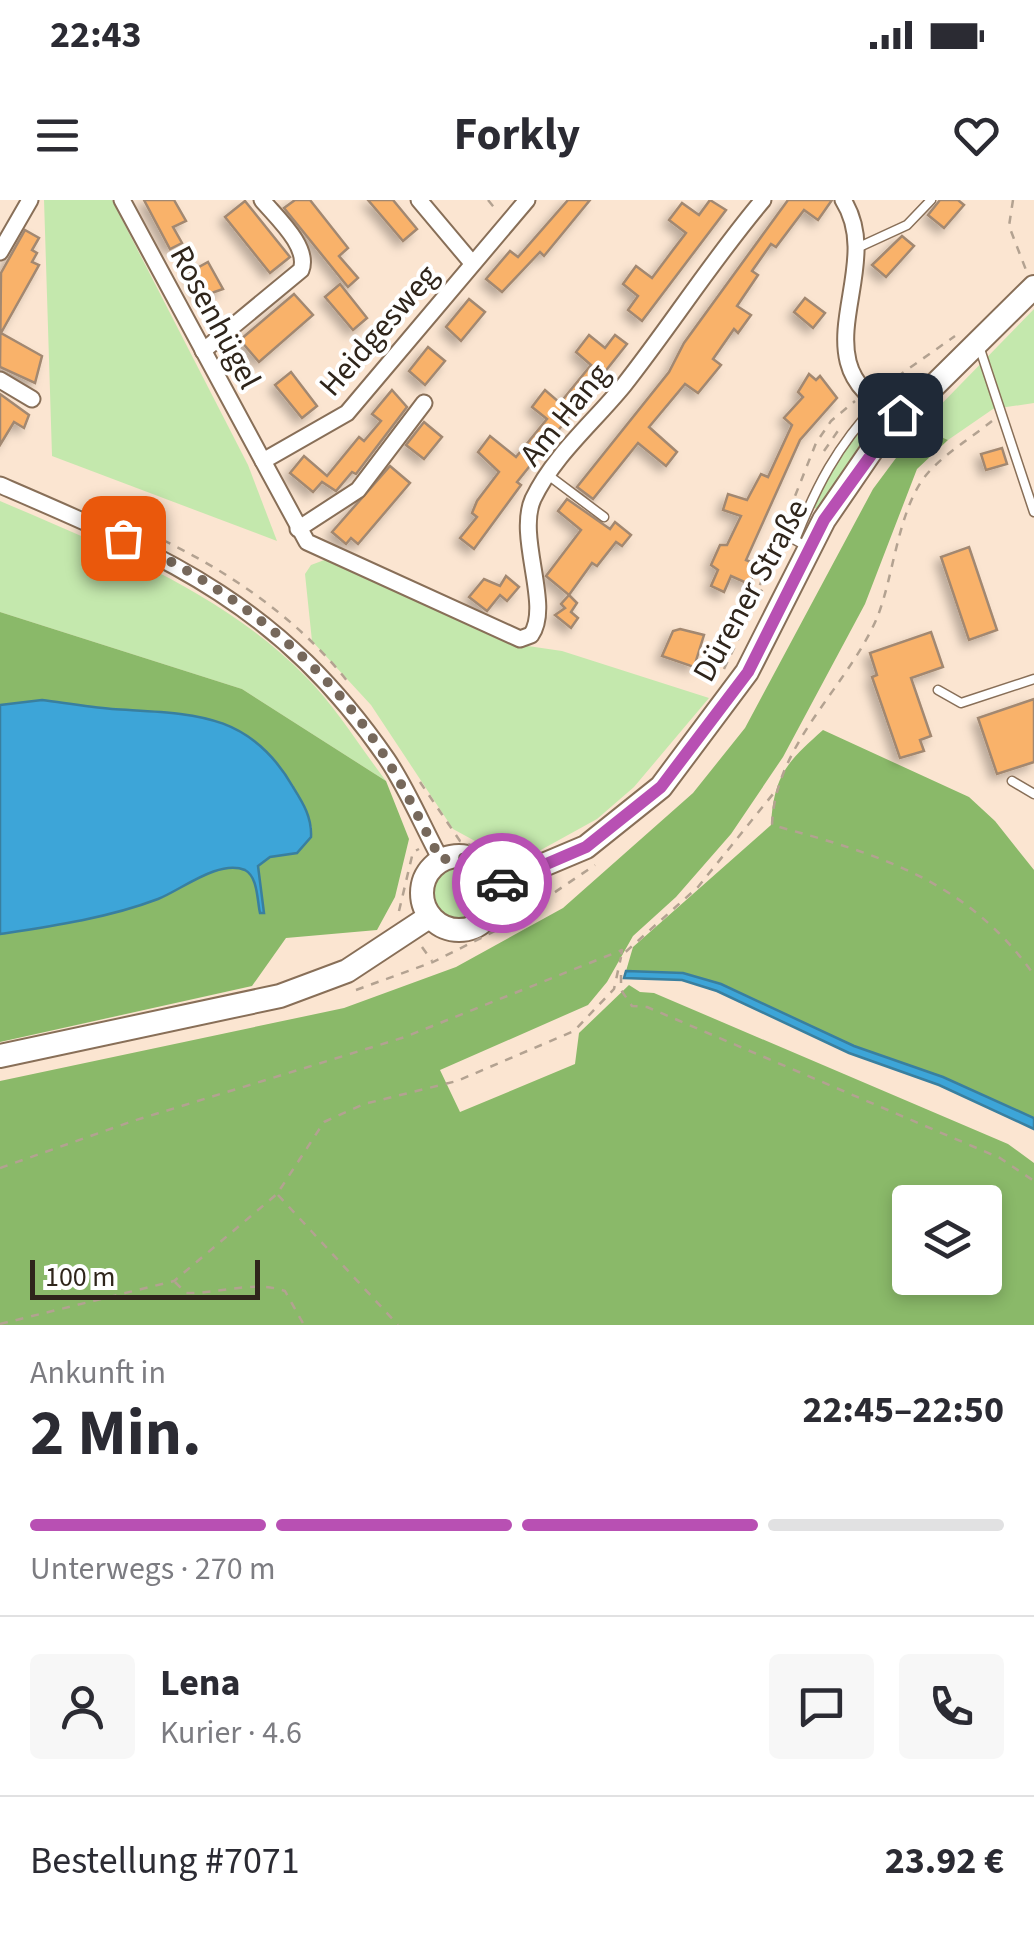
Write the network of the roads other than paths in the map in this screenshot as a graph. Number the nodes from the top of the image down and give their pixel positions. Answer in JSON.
{"nodes":[{"id":1,"x":30,"y":200,"type":"edge"},
{"id":2,"x":122,"y":200,"type":"edge"},
{"id":3,"x":262,"y":200,"type":"edge"},
{"id":4,"x":419,"y":200,"type":"edge"},
{"id":5,"x":527,"y":200,"type":"edge"},
{"id":6,"x":764,"y":200,"type":"edge"},
{"id":7,"x":843,"y":200,"type":"edge"},
{"id":8,"x":931,"y":200,"type":"edge"},
{"id":9,"x":857,"y":248,"type":"junction"},
{"id":10,"x":0,"y":252,"type":"edge"},
{"id":11,"x":472,"y":263,"type":"junction"},
{"id":12,"x":1034,"y":288,"type":"edge"},
{"id":13,"x":973,"y":334,"type":"junction"},
{"id":14,"x":203,"y":351,"type":"junction"},
{"id":15,"x":0,"y":380,"type":"edge"},
{"id":16,"x":32,"y":399,"type":"dead end"},
{"id":17,"x":872,"y":400,"type":"junction"},
{"id":18,"x":424,"y":403,"type":"dead end"},
{"id":19,"x":900,"y":415,"type":"junction"},
{"id":20,"x":263,"y":461,"type":"junction"},
{"id":21,"x":548,"y":475,"type":"junction"},
{"id":22,"x":0,"y":486,"type":"edge"},
{"id":23,"x":1034,"y":512,"type":"edge"},
{"id":24,"x":604,"y":517,"type":"dead end"},
{"id":25,"x":302,"y":535,"type":"junction"},
{"id":26,"x":810,"y":548,"type":"junction"},
{"id":27,"x":1034,"y":678,"type":"edge"},
{"id":28,"x":938,"y":690,"type":"dead end"},
{"id":29,"x":1012,"y":781,"type":"dead end"},
{"id":30,"x":1034,"y":794,"type":"edge"},
{"id":31,"x":436,"y":851,"type":"junction"},
{"id":32,"x":508,"y":874,"type":"junction"},
{"id":33,"x":420,"y":924,"type":"junction"},
{"id":34,"x":0,"y":1056,"type":"edge"}],
"edges":[{"from":1,"to":10,"type":"street"},
{"from":2,"to":14,"type":"street","name":"Rosenhügel"},
{"from":3,"to":14,"type":"street"},
{"from":4,"to":11,"type":"street"},
{"from":5,"to":11,"type":"street","name":"Heidgesweg"},
{"from":6,"to":21,"type":"street","name":"Am Hang"},
{"from":7,"to":9,"type":"street"},
{"from":8,"to":9,"type":"lane"},
{"from":9,"to":17,"type":"street"},
{"from":11,"to":20,"type":"street","name":"Heidgesweg"},
{"from":12,"to":13,"type":"main road","name":"Dürener Straße"},
{"from":13,"to":19,"type":"main road","name":"Dürener Straße"},
{"from":13,"to":23,"type":"lane"},
{"from":14,"to":20,"type":"street","name":"Rosenhügel"},
{"from":15,"to":16,"type":"street"},
{"from":17,"to":19,"type":"street"},
{"from":17,"to":26,"type":"lane"},
{"from":18,"to":25,"type":"street"},
{"from":19,"to":26,"type":"main road","name":"Dürener Straße"},
{"from":20,"to":25,"type":"street"},
{"from":21,"to":24,"type":"lane"},
{"from":21,"to":25,"type":"street","name":"Am Hang"},
{"from":22,"to":31,"type":"street"},
{"from":26,"to":32,"type":"main road","name":"Dürener Straße"},
{"from":27,"to":28,"type":"lane"},
{"from":29,"to":30,"type":"lane"},
{"from":31,"to":32,"type":"main road"},
{"from":31,"to":33,"type":"main road"},
{"from":32,"to":33,"type":"main road"},
{"from":33,"to":34,"type":"main road"}]}
